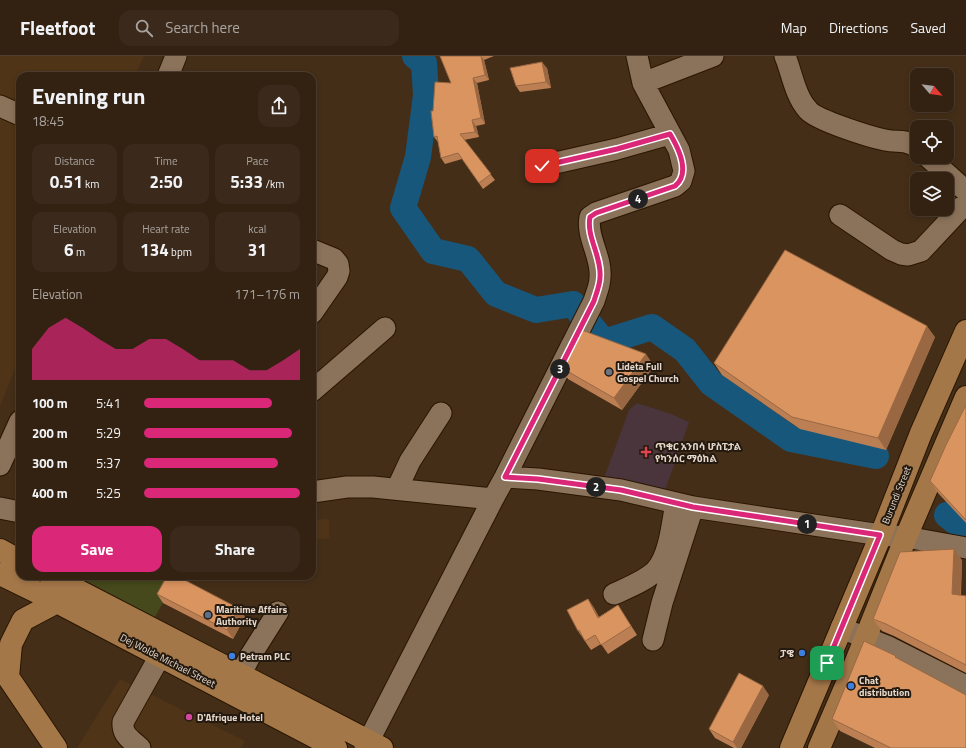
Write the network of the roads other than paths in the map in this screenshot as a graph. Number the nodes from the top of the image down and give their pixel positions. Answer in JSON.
{"nodes":[{"id":1,"x":176,"y":56,"type":"edge"},
{"id":2,"x":637,"y":56,"type":"edge"},
{"id":3,"x":713,"y":56,"type":"edge"},
{"id":4,"x":785,"y":56,"type":"edge"},
{"id":5,"x":170,"y":72,"type":"edge"},
{"id":6,"x":643,"y":83,"type":"junction"},
{"id":7,"x":0,"y":106,"type":"edge"},
{"id":8,"x":16,"y":113,"type":"edge"},
{"id":9,"x":670,"y":134,"type":"junction"},
{"id":10,"x":910,"y":144,"type":"edge"},
{"id":11,"x":936,"y":164,"type":"edge"},
{"id":12,"x":542,"y":166,"type":"dead end"},
{"id":13,"x":966,"y":191,"type":"edge"},
{"id":14,"x":966,"y":203,"type":"edge"},
{"id":15,"x":840,"y":215,"type":"dead end"},
{"id":16,"x":316,"y":252,"type":"edge"},
{"id":17,"x":316,"y":307,"type":"edge"},
{"id":18,"x":385,"y":328,"type":"dead end"},
{"id":19,"x":966,"y":331,"type":"edge"},
{"id":20,"x":961,"y":353,"type":"edge"},
{"id":21,"x":316,"y":388,"type":"edge"},
{"id":22,"x":966,"y":397,"type":"edge"},
{"id":23,"x":441,"y":413,"type":"dead end"},
{"id":24,"x":16,"y":431,"type":"edge"},
{"id":25,"x":0,"y":465,"type":"edge"},
{"id":26,"x":505,"y":477,"type":"junction"},
{"id":27,"x":397,"y":488,"type":"junction"},
{"id":28,"x":316,"y":491,"type":"edge"},
{"id":29,"x":493,"y":499,"type":"junction"},
{"id":30,"x":685,"y":505,"type":"junction"},
{"id":31,"x":0,"y":508,"type":"edge"},
{"id":32,"x":16,"y":511,"type":"edge"},
{"id":33,"x":880,"y":535,"type":"junction"},
{"id":34,"x":906,"y":537,"type":"junction"},
{"id":35,"x":964,"y":548,"type":"edge"},
{"id":36,"x":0,"y":550,"type":"edge"},
{"id":37,"x":16,"y":558,"type":"edge"},
{"id":38,"x":0,"y":574,"type":"edge"},
{"id":39,"x":16,"y":578,"type":"edge"},
{"id":40,"x":27,"y":580,"type":"edge"},
{"id":41,"x":58,"y":587,"type":"edge"},
{"id":42,"x":614,"y":594,"type":"dead end"},
{"id":43,"x":278,"y":612,"type":"dead end"},
{"id":44,"x":841,"y":628,"type":"junction"},
{"id":45,"x":866,"y":638,"type":"junction"},
{"id":46,"x":653,"y":640,"type":"dead end"},
{"id":47,"x":160,"y":656,"type":"junction"},
{"id":48,"x":3,"y":675,"type":"edge"},
{"id":49,"x":235,"y":684,"type":"junction"},
{"id":50,"x":966,"y":686,"type":"edge"},
{"id":51,"x":372,"y":746,"type":"edge"},
{"id":52,"x":40,"y":748,"type":"edge"},
{"id":53,"x":56,"y":748,"type":"edge"},
{"id":54,"x":140,"y":748,"type":"edge"},
{"id":55,"x":336,"y":748,"type":"edge"},
{"id":56,"x":791,"y":748,"type":"edge"},
{"id":57,"x":819,"y":748,"type":"edge"}],
"edges":[{"from":1,"to":5,"type":"street"},
{"from":2,"to":6,"type":"street"},
{"from":3,"to":6,"type":"street"},
{"from":4,"to":10,"type":"street"},
{"from":6,"to":9,"type":"street"},
{"from":7,"to":8,"type":"street"},
{"from":9,"to":12,"type":"street"},
{"from":9,"to":26,"type":"street"},
{"from":11,"to":13,"type":"street"},
{"from":14,"to":15,"type":"street"},
{"from":16,"to":17,"type":"street"},
{"from":18,"to":21,"type":"street"},
{"from":19,"to":20,"type":"main road","name":"Burundi Street"},
{"from":20,"to":33,"type":"main road","name":"Burundi Street"},
{"from":22,"to":34,"type":"main road"},
{"from":23,"to":27,"type":"street"},
{"from":24,"to":25,"type":"street"},
{"from":26,"to":29,"type":"street"},
{"from":26,"to":30,"type":"street"},
{"from":27,"to":28,"type":"street"},
{"from":27,"to":29,"type":"street"},
{"from":29,"to":51,"type":"street"},
{"from":30,"to":33,"type":"street"},
{"from":30,"to":42,"type":"street"},
{"from":30,"to":46,"type":"street"},
{"from":31,"to":32,"type":"street"},
{"from":33,"to":34,"type":"street"},
{"from":33,"to":44,"type":"main road","name":"Burundi Street"},
{"from":34,"to":35,"type":"street"},
{"from":34,"to":45,"type":"main road"},
{"from":36,"to":37,"type":"main road"},
{"from":38,"to":39,"type":"main road","name":"Dej Wolde Michael Street"},
{"from":40,"to":41,"type":"main road","name":"Dej Wolde Michael Street"},
{"from":41,"to":47,"type":"main road","name":"Dej Wolde Michael Street"},
{"from":41,"to":48,"type":"main road"},
{"from":41,"to":49,"type":"main road","name":"Dej Wolde Michael Street"},
{"from":43,"to":49,"type":"street"},
{"from":44,"to":45,"type":"street"},
{"from":44,"to":56,"type":"main road","name":"Burundi Street"},
{"from":45,"to":50,"type":"street"},
{"from":45,"to":57,"type":"main road"},
{"from":47,"to":49,"type":"main road","name":"Dej Wolde Michael Street"},
{"from":47,"to":54,"type":"street"},
{"from":48,"to":52,"type":"main road"},
{"from":48,"to":53,"type":"main road"},
{"from":49,"to":51,"type":"main road","name":"Dej Wolde Michael Street"},
{"from":49,"to":55,"type":"main road","name":"Dej Wolde Michael Street"}]}
